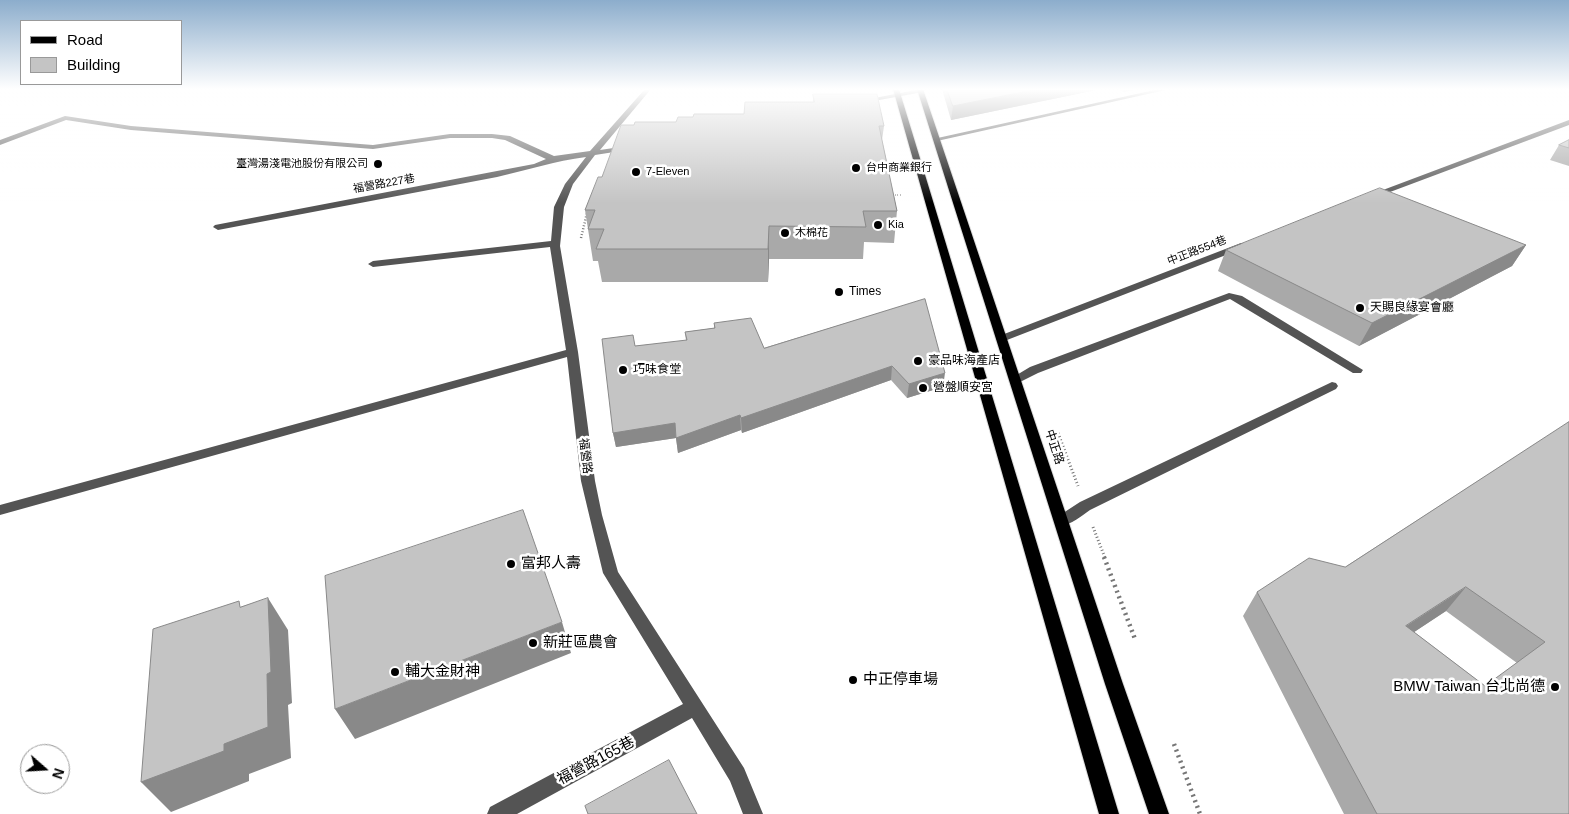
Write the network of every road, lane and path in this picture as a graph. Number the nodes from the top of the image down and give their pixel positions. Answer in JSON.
{"nodes":[{"id":1,"x":41,"y":127,"type":"edge"},
{"id":2,"x":124,"y":127,"type":"edge"},
{"id":3,"x":615,"y":127,"type":"edge"},
{"id":4,"x":907,"y":127,"type":"edge"},
{"id":5,"x":932,"y":127,"type":"edge"},
{"id":6,"x":992,"y":127,"type":"edge"},
{"id":7,"x":1556,"y":127,"type":"edge"},
{"id":8,"x":936,"y":139,"type":"junction"},
{"id":9,"x":0,"y":142,"type":"edge"},
{"id":10,"x":639,"y":146,"type":"edge"},
{"id":11,"x":591,"y":155,"type":"junction"},
{"id":12,"x":553,"y":160,"type":"junction"},
{"id":13,"x":882,"y":195,"type":"edge"},
{"id":14,"x":902,"y":195,"type":"dead end"},
{"id":15,"x":1365,"y":198,"type":"edge"},
{"id":16,"x":588,"y":212,"type":"edge"},
{"id":17,"x":218,"y":227,"type":"dead end"},
{"id":18,"x":581,"y":238,"type":"dead end"},
{"id":19,"x":556,"y":243,"type":"junction"},
{"id":20,"x":1247,"y":244,"type":"edge"},
{"id":21,"x":373,"y":264,"type":"dead end"},
{"id":22,"x":1003,"y":338,"type":"junction"},
{"id":23,"x":572,"y":352,"type":"junction"},
{"id":24,"x":1357,"y":370,"type":"dead end"},
{"id":25,"x":1016,"y":379,"type":"junction"},
{"id":26,"x":1332,"y":386,"type":"dead end"},
{"id":27,"x":0,"y":510,"type":"edge"},
{"id":28,"x":1062,"y":521,"type":"junction"},
{"id":29,"x":695,"y":707,"type":"junction"},
{"id":30,"x":1174,"y":744,"type":"dead end"},
{"id":31,"x":497,"y":814,"type":"edge"},
{"id":32,"x":753,"y":814,"type":"edge"},
{"id":33,"x":1109,"y":814,"type":"edge"},
{"id":34,"x":1159,"y":814,"type":"edge"},
{"id":35,"x":1200,"y":814,"type":"edge"}],
"edges":[{"from":1,"to":9,"type":"street"},
{"from":2,"to":12,"type":"street"},
{"from":3,"to":11,"type":"street","name":"福營路"},
{"from":4,"to":33,"type":"main road"},
{"from":5,"to":8,"type":"main road","name":"中正路"},
{"from":6,"to":8,"type":"street"},
{"from":7,"to":15,"type":"street"},
{"from":8,"to":22,"type":"main road","name":"中正路"},
{"from":10,"to":11,"type":"street","name":"福營路227巷"},
{"from":11,"to":12,"type":"street","name":"福營路227巷"},
{"from":11,"to":19,"type":"street","name":"福營路"},
{"from":12,"to":17,"type":"street","name":"福營路227巷"},
{"from":13,"to":14,"type":"path"},
{"from":16,"to":18,"type":"path"},
{"from":19,"to":21,"type":"street"},
{"from":19,"to":23,"type":"street","name":"福營路"},
{"from":20,"to":22,"type":"street","name":"中正路554巷"},
{"from":22,"to":25,"type":"main road","name":"中正路"},
{"from":23,"to":27,"type":"street"},
{"from":23,"to":29,"type":"street","name":"福營路"},
{"from":24,"to":25,"type":"street"},
{"from":25,"to":28,"type":"main road","name":"中正路"},
{"from":26,"to":28,"type":"street"},
{"from":28,"to":34,"type":"main road","name":"中正路"},
{"from":29,"to":31,"type":"street","name":"福營路165巷"},
{"from":29,"to":32,"type":"street","name":"福營路"},
{"from":30,"to":35,"type":"path"}]}
